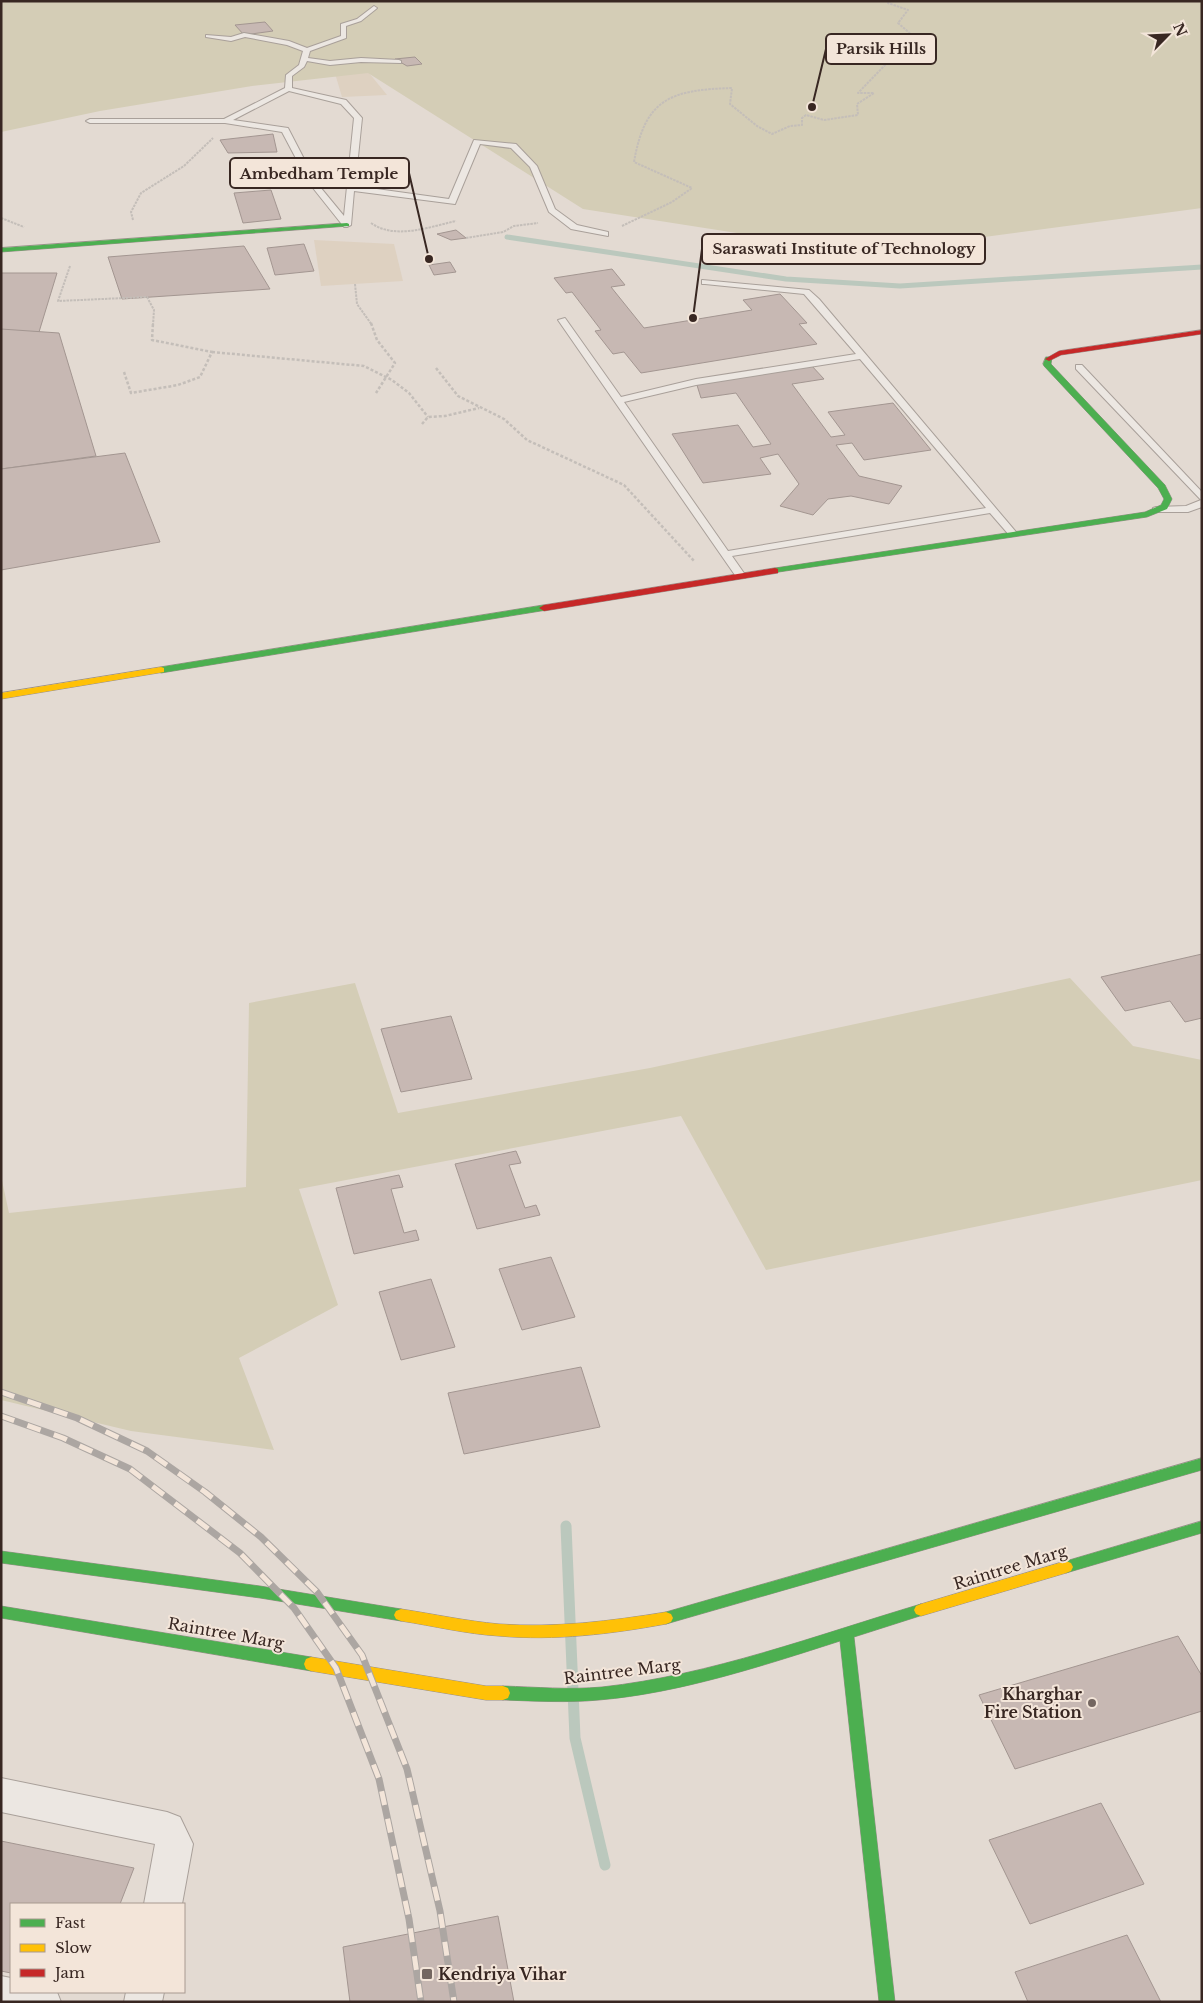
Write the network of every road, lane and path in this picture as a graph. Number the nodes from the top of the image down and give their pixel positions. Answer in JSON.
{"nodes":[{"id":1,"x":891,"y":1,"type":"edge"},
{"id":2,"x":374,"y":8,"type":"dead end"},
{"id":3,"x":208,"y":36,"type":"dead end"},
{"id":4,"x":307,"y":50,"type":"junction"},
{"id":5,"x":304,"y":60,"type":"junction"},
{"id":6,"x":399,"y":62,"type":"dead end"},
{"id":7,"x":288,"y":89,"type":"junction"},
{"id":8,"x":90,"y":121,"type":"dead end"},
{"id":9,"x":225,"y":121,"type":"junction"},
{"id":10,"x":351,"y":188,"type":"junction"},
{"id":11,"x":452,"y":202,"type":"junction"},
{"id":12,"x":349,"y":203,"type":"junction"},
{"id":13,"x":565,"y":220,"type":"junction"},
{"id":14,"x":347,"y":225,"type":"junction"},
{"id":15,"x":606,"y":234,"type":"joint"},
{"id":16,"x":466,"y":238,"type":"dead end"},
{"id":17,"x":125,"y":241,"type":"junction"},
{"id":18,"x":77,"y":245,"type":"junction"},
{"id":19,"x":1,"y":250,"type":"edge"},
{"id":20,"x":705,"y":282,"type":"dead end"},
{"id":21,"x":355,"y":284,"type":"dead end"},
{"id":22,"x":562,"y":320,"type":"dead end"},
{"id":23,"x":1202,"y":332,"type":"edge"},
{"id":24,"x":212,"y":352,"type":"junction"},
{"id":25,"x":862,"y":356,"type":"junction"},
{"id":26,"x":1079,"y":367,"type":"dead end"},
{"id":27,"x":436,"y":368,"type":"dead end"},
{"id":28,"x":124,"y":372,"type":"dead end"},
{"id":29,"x":386,"y":376,"type":"junction"},
{"id":30,"x":376,"y":392,"type":"dead end"},
{"id":31,"x":617,"y":400,"type":"junction"},
{"id":32,"x":479,"y":408,"type":"junction"},
{"id":33,"x":428,"y":417,"type":"junction"},
{"id":34,"x":422,"y":424,"type":"dead end"},
{"id":35,"x":1202,"y":498,"type":"edge"},
{"id":36,"x":1202,"y":503,"type":"edge"},
{"id":37,"x":992,"y":510,"type":"junction"},
{"id":38,"x":1156,"y":510,"type":"junction"},
{"id":39,"x":1013,"y":534,"type":"junction"},
{"id":40,"x":727,"y":554,"type":"junction"},
{"id":41,"x":741,"y":576,"type":"junction"},
{"id":42,"x":691,"y":584,"type":"junction"},
{"id":43,"x":1,"y":696,"type":"edge"},
{"id":44,"x":1202,"y":1464,"type":"edge"},
{"id":45,"x":1202,"y":1527,"type":"edge"},
{"id":46,"x":1,"y":1557,"type":"edge"},
{"id":47,"x":1,"y":1612,"type":"edge"},
{"id":48,"x":846,"y":1633,"type":"junction"},
{"id":49,"x":1,"y":1795,"type":"edge"},
{"id":50,"x":163,"y":1903,"type":"edge"},
{"id":51,"x":1,"y":1995,"type":"edge"},
{"id":52,"x":42,"y":2002,"type":"edge"},
{"id":53,"x":887,"y":2002,"type":"edge"}],
"edges":[{"from":1,"to":15,"type":"path"},
{"from":2,"to":4,"type":"lane"},
{"from":3,"to":4,"type":"lane"},
{"from":4,"to":5,"type":"lane"},
{"from":5,"to":6,"type":"lane"},
{"from":5,"to":7,"type":"lane"},
{"from":7,"to":9,"type":"lane"},
{"from":7,"to":10,"type":"lane"},
{"from":8,"to":9,"type":"lane"},
{"from":9,"to":14,"type":"lane"},
{"from":9,"to":17,"type":"path"},
{"from":10,"to":11,"type":"lane"},
{"from":10,"to":12,"type":"lane"},
{"from":11,"to":12,"type":"path"},
{"from":11,"to":13,"type":"lane"},
{"from":12,"to":14,"type":"lane"},
{"from":13,"to":15,"type":"lane"},
{"from":13,"to":16,"type":"path"},
{"from":14,"to":17,"type":"street"},
{"from":17,"to":18,"type":"street"},
{"from":18,"to":19,"type":"street"},
{"from":18,"to":24,"type":"path"},
{"from":20,"to":25,"type":"lane"},
{"from":21,"to":29,"type":"path"},
{"from":22,"to":31,"type":"lane"},
{"from":23,"to":38,"type":"street"},
{"from":24,"to":28,"type":"path"},
{"from":24,"to":29,"type":"path"},
{"from":25,"to":31,"type":"lane"},
{"from":25,"to":37,"type":"lane"},
{"from":26,"to":35,"type":"lane"},
{"from":27,"to":32,"type":"path"},
{"from":29,"to":30,"type":"path"},
{"from":29,"to":33,"type":"path"},
{"from":31,"to":40,"type":"lane"},
{"from":32,"to":33,"type":"path"},
{"from":32,"to":42,"type":"path"},
{"from":33,"to":34,"type":"path"},
{"from":36,"to":38,"type":"lane"},
{"from":37,"to":39,"type":"lane"},
{"from":37,"to":40,"type":"lane"},
{"from":38,"to":39,"type":"street"},
{"from":39,"to":41,"type":"street"},
{"from":40,"to":41,"type":"lane"},
{"from":41,"to":42,"type":"street"},
{"from":42,"to":43,"type":"street"},
{"from":44,"to":46,"type":"street"},
{"from":45,"to":48,"type":"street","name":"Raintree Marg"},
{"from":47,"to":48,"type":"street","name":"Raintree Marg"},
{"from":48,"to":53,"type":"street"},
{"from":49,"to":50,"type":"street"},
{"from":51,"to":52,"type":"street"}]}
